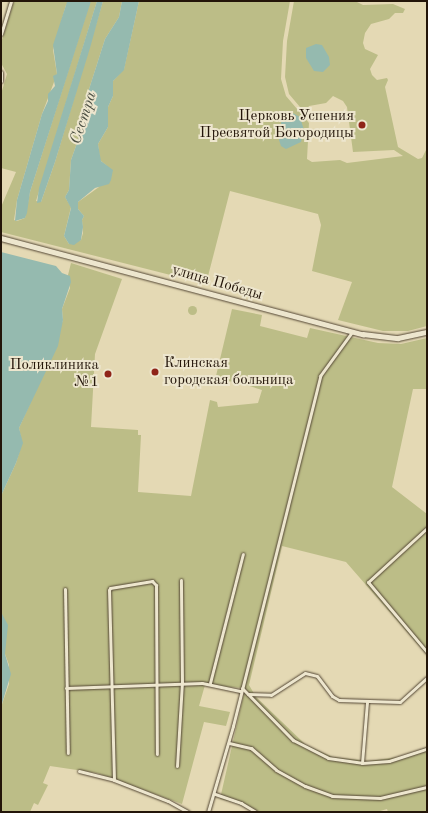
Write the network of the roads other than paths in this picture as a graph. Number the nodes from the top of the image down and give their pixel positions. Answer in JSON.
{"nodes":[{"id":1,"x":11,"y":1,"type":"edge"},
{"id":2,"x":1,"y":34,"type":"edge"},
{"id":3,"x":1,"y":72,"type":"edge"},
{"id":4,"x":1,"y":82,"type":"edge"},
{"id":5,"x":1,"y":238,"type":"edge"},
{"id":6,"x":352,"y":332,"type":"junction"},
{"id":7,"x":427,"y":332,"type":"edge"},
{"id":8,"x":427,"y":528,"type":"edge"},
{"id":9,"x":243,"y":554,"type":"dead end"},
{"id":10,"x":182,"y":580,"type":"dead end"},
{"id":11,"x":65,"y":589,"type":"dead end"},
{"id":12,"x":427,"y":652,"type":"edge"},
{"id":13,"x":427,"y":678,"type":"edge"},
{"id":14,"x":182,"y":682,"type":"junction"},
{"id":15,"x":210,"y":683,"type":"junction"},
{"id":16,"x":157,"y":684,"type":"junction"},
{"id":17,"x":110,"y":686,"type":"junction"},
{"id":18,"x":66,"y":688,"type":"junction"},
{"id":19,"x":242,"y":690,"type":"junction"},
{"id":20,"x":248,"y":694,"type":"junction"},
{"id":21,"x":367,"y":702,"type":"junction"},
{"id":22,"x":229,"y":743,"type":"junction"},
{"id":23,"x":427,"y":749,"type":"edge"},
{"id":24,"x":68,"y":753,"type":"dead end"},
{"id":25,"x":157,"y":754,"type":"dead end"},
{"id":26,"x":362,"y":763,"type":"junction"},
{"id":27,"x":177,"y":766,"type":"dead end"},
{"id":28,"x":79,"y":772,"type":"dead end"},
{"id":29,"x":114,"y":780,"type":"junction"},
{"id":30,"x":427,"y":787,"type":"edge"},
{"id":31,"x":215,"y":794,"type":"junction"},
{"id":32,"x":188,"y":812,"type":"edge"},
{"id":33,"x":208,"y":812,"type":"edge"},
{"id":34,"x":256,"y":812,"type":"edge"}],
"edges":[{"from":1,"to":2,"type":"street"},
{"from":3,"to":4,"type":"street"},
{"from":5,"to":6,"type":"street","name":"улица Победы"},
{"from":6,"to":7,"type":"street","name":"улица Победы"},
{"from":6,"to":19,"type":"street"},
{"from":8,"to":12,"type":"street"},
{"from":9,"to":15,"type":"street"},
{"from":10,"to":14,"type":"street"},
{"from":11,"to":18,"type":"street"},
{"from":13,"to":21,"type":"street"},
{"from":14,"to":15,"type":"street"},
{"from":14,"to":16,"type":"street"},
{"from":14,"to":27,"type":"street"},
{"from":15,"to":19,"type":"street"},
{"from":16,"to":17,"type":"street"},
{"from":16,"to":17,"type":"street"},
{"from":16,"to":25,"type":"street"},
{"from":17,"to":18,"type":"street"},
{"from":17,"to":29,"type":"street"},
{"from":18,"to":24,"type":"street"},
{"from":19,"to":20,"type":"street"},
{"from":19,"to":22,"type":"street"},
{"from":20,"to":21,"type":"street"},
{"from":20,"to":26,"type":"street"},
{"from":21,"to":26,"type":"street"},
{"from":22,"to":30,"type":"street"},
{"from":22,"to":31,"type":"street"},
{"from":23,"to":26,"type":"street"},
{"from":28,"to":29,"type":"street"},
{"from":29,"to":32,"type":"street"},
{"from":31,"to":33,"type":"street"},
{"from":31,"to":34,"type":"street"}]}
